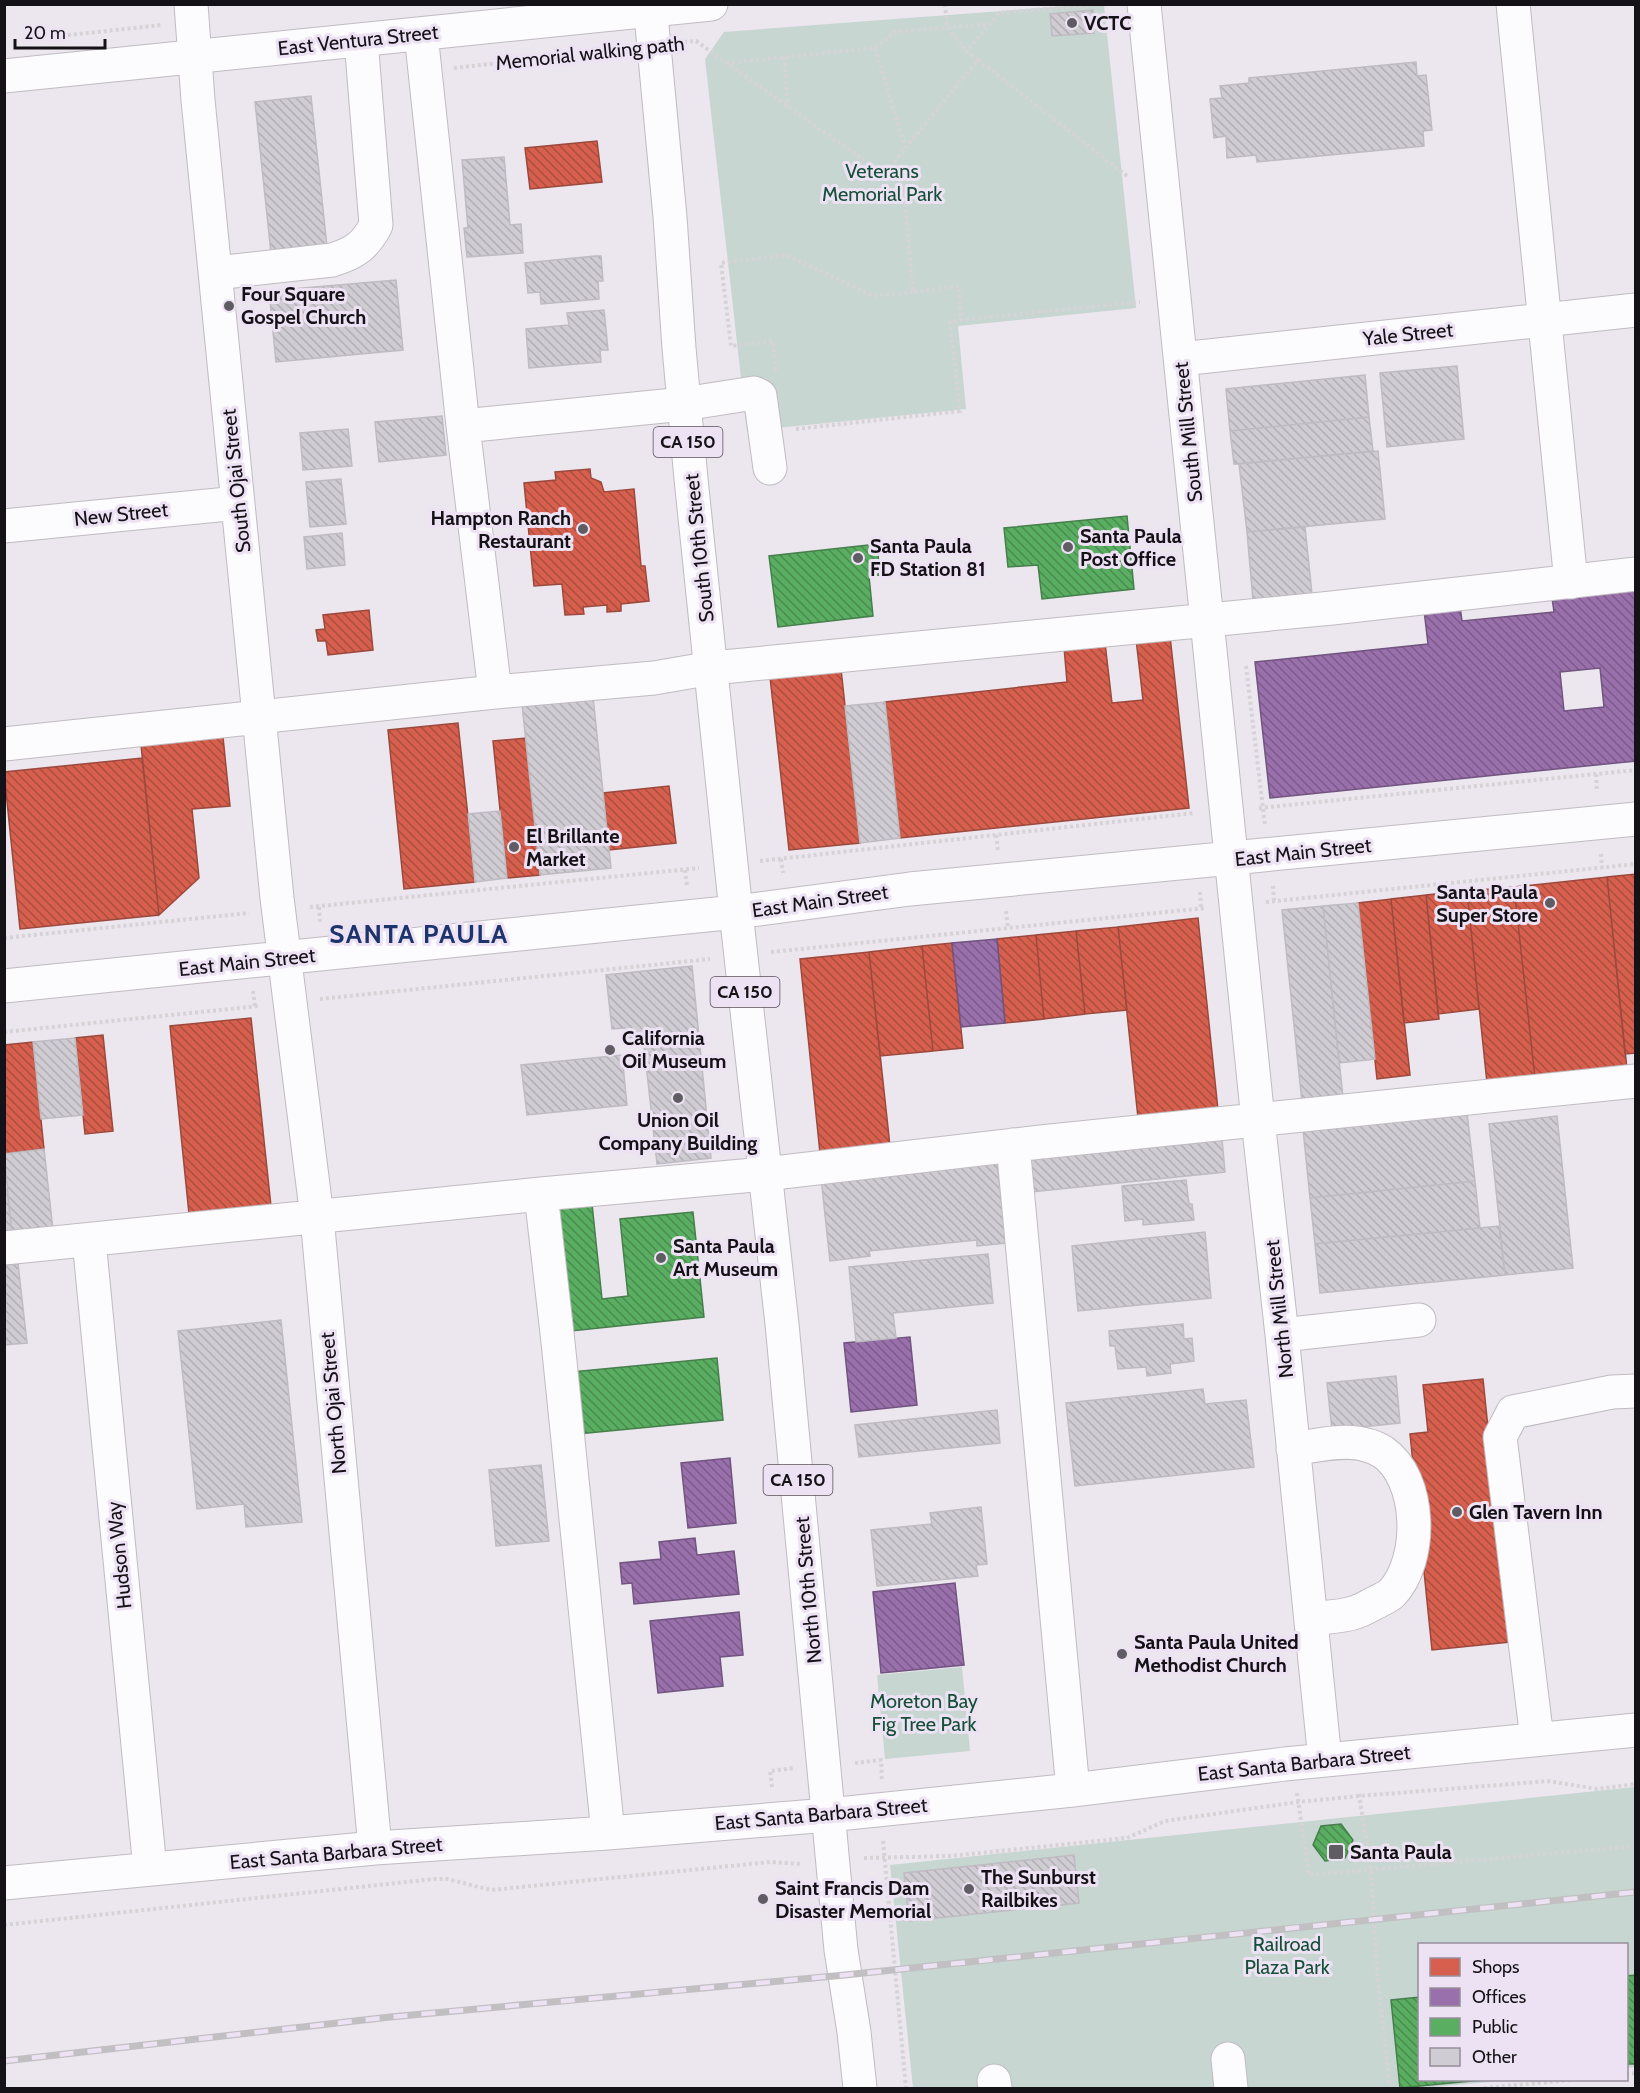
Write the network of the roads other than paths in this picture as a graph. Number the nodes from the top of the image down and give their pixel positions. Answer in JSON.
{"nodes":[{"id":1,"x":190,"y":4,"type":"edge"},
{"id":2,"x":711,"y":4,"type":"edge"},
{"id":3,"x":1144,"y":4,"type":"edge"},
{"id":4,"x":1513,"y":4,"type":"edge"},
{"id":5,"x":651,"y":8,"type":"edge"},
{"id":6,"x":421,"y":34,"type":"junction"},
{"id":7,"x":361,"y":40,"type":"junction"},
{"id":8,"x":196,"y":56,"type":"junction"},
{"id":9,"x":4,"y":76,"type":"edge"},
{"id":10,"x":216,"y":273,"type":"junction"},
{"id":11,"x":1635,"y":310,"type":"edge"},
{"id":12,"x":1545,"y":320,"type":"junction"},
{"id":13,"x":1181,"y":359,"type":"junction"},
{"id":14,"x":684,"y":404,"type":"junction"},
{"id":15,"x":463,"y":426,"type":"junction"},
{"id":16,"x":770,"y":468,"type":"dead end"},
{"id":17,"x":238,"y":503,"type":"junction"},
{"id":18,"x":4,"y":526,"type":"edge"},
{"id":19,"x":1635,"y":574,"type":"edge"},
{"id":20,"x":1571,"y":582,"type":"junction"},
{"id":21,"x":1208,"y":620,"type":"junction"},
{"id":22,"x":712,"y":668,"type":"junction"},
{"id":23,"x":495,"y":692,"type":"junction"},
{"id":24,"x":260,"y":718,"type":"junction"},
{"id":25,"x":4,"y":744,"type":"edge"},
{"id":26,"x":1635,"y":819,"type":"edge"},
{"id":27,"x":1232,"y":859,"type":"junction"},
{"id":28,"x":736,"y":912,"type":"junction"},
{"id":29,"x":285,"y":958,"type":"junction"},
{"id":30,"x":4,"y":986,"type":"edge"},
{"id":31,"x":1635,"y":1081,"type":"edge"},
{"id":32,"x":1258,"y":1120,"type":"junction"},
{"id":33,"x":1013,"y":1145,"type":"junction"},
{"id":34,"x":765,"y":1174,"type":"junction"},
{"id":35,"x":541,"y":1194,"type":"junction"},
{"id":36,"x":317,"y":1217,"type":"junction"},
{"id":37,"x":89,"y":1240,"type":"junction"},
{"id":38,"x":4,"y":1248,"type":"edge"},
{"id":39,"x":1419,"y":1320,"type":"dead end"},
{"id":40,"x":1282,"y":1335,"type":"junction"},
{"id":41,"x":1635,"y":1390,"type":"edge"},
{"id":42,"x":1293,"y":1449,"type":"junction"},
{"id":43,"x":1311,"y":1619,"type":"junction"},
{"id":44,"x":1635,"y":1730,"type":"edge"},
{"id":45,"x":1537,"y":1739,"type":"junction"},
{"id":46,"x":1325,"y":1760,"type":"junction"},
{"id":47,"x":1073,"y":1790,"type":"junction"},
{"id":48,"x":828,"y":1815,"type":"junction"},
{"id":49,"x":608,"y":1833,"type":"junction"},
{"id":50,"x":375,"y":1848,"type":"junction"},
{"id":51,"x":150,"y":1869,"type":"junction"},
{"id":52,"x":4,"y":1883,"type":"edge"},
{"id":53,"x":860,"y":2088,"type":"edge"}],
"edges":[{"from":1,"to":8,"type":"street","name":"South Ojai Street"},
{"from":2,"to":5,"type":"street","name":"East Ventura Street"},
{"from":3,"to":13,"type":"street","name":"South Mill Street"},
{"from":4,"to":12,"type":"street"},
{"from":5,"to":6,"type":"street","name":"East Ventura Street"},
{"from":5,"to":14,"type":"street","name":"South 10th Street","number":"CA 150"},
{"from":6,"to":7,"type":"street","name":"East Ventura Street"},
{"from":6,"to":15,"type":"street"},
{"from":7,"to":8,"type":"street","name":"East Ventura Street"},
{"from":7,"to":10,"type":"street"},
{"from":8,"to":9,"type":"street","name":"East Ventura Street"},
{"from":8,"to":10,"type":"street","name":"South Ojai Street"},
{"from":10,"to":17,"type":"street","name":"South Ojai Street"},
{"from":11,"to":12,"type":"street","name":"Yale Street"},
{"from":12,"to":13,"type":"street","name":"Yale Street"},
{"from":12,"to":20,"type":"street"},
{"from":13,"to":21,"type":"street","name":"South Mill Street"},
{"from":14,"to":15,"type":"street"},
{"from":14,"to":16,"type":"street"},
{"from":14,"to":22,"type":"street","name":"South 10th Street","number":"CA 150"},
{"from":15,"to":23,"type":"street"},
{"from":17,"to":18,"type":"street","name":"New Street"},
{"from":17,"to":24,"type":"street","name":"South Ojai Street"},
{"from":19,"to":20,"type":"street"},
{"from":20,"to":21,"type":"street"},
{"from":21,"to":22,"type":"street"},
{"from":21,"to":27,"type":"street","name":"South Mill Street"},
{"from":22,"to":23,"type":"street"},
{"from":22,"to":28,"type":"street","name":"South 10th Street","number":"CA 150"},
{"from":23,"to":24,"type":"street"},
{"from":24,"to":25,"type":"street"},
{"from":24,"to":29,"type":"street","name":"South Ojai Street"},
{"from":26,"to":27,"type":"street","name":"East Main Street"},
{"from":27,"to":28,"type":"street","name":"East Main Street"},
{"from":27,"to":32,"type":"street","name":"North Mill Street"},
{"from":28,"to":29,"type":"street","name":"East Main Street"},
{"from":28,"to":34,"type":"street","name":"North 10th Street","number":"CA 150"},
{"from":29,"to":30,"type":"street","name":"East Main Street"},
{"from":29,"to":36,"type":"street","name":"North Ojai Street"},
{"from":31,"to":32,"type":"street"},
{"from":32,"to":33,"type":"street"},
{"from":32,"to":40,"type":"street","name":"North Mill Street"},
{"from":33,"to":34,"type":"street"},
{"from":33,"to":47,"type":"street"},
{"from":34,"to":35,"type":"street"},
{"from":34,"to":48,"type":"street","name":"North 10th Street","number":"CA 150"},
{"from":35,"to":36,"type":"street"},
{"from":35,"to":49,"type":"street"},
{"from":36,"to":37,"type":"street"},
{"from":36,"to":50,"type":"street","name":"North Ojai Street"},
{"from":37,"to":38,"type":"street"},
{"from":37,"to":51,"type":"street","name":"Hudson Way"},
{"from":39,"to":40,"type":"street"},
{"from":40,"to":42,"type":"street","name":"North Mill Street"},
{"from":41,"to":45,"type":"street"},
{"from":42,"to":43,"type":"street","name":"North Mill Street"},
{"from":42,"to":43,"type":"street"},
{"from":43,"to":46,"type":"street","name":"North Mill Street"},
{"from":44,"to":45,"type":"street","name":"East Santa Barbara Street"},
{"from":45,"to":46,"type":"street","name":"East Santa Barbara Street"},
{"from":46,"to":47,"type":"street","name":"East Santa Barbara Street"},
{"from":47,"to":48,"type":"street","name":"East Santa Barbara Street"},
{"from":48,"to":49,"type":"street","name":"East Santa Barbara Street"},
{"from":48,"to":53,"type":"street","name":"North 10th Street","number":"CA 150"},
{"from":49,"to":50,"type":"street","name":"East Santa Barbara Street"},
{"from":50,"to":51,"type":"street","name":"East Santa Barbara Street"},
{"from":51,"to":52,"type":"street","name":"East Santa Barbara Street"}]}
